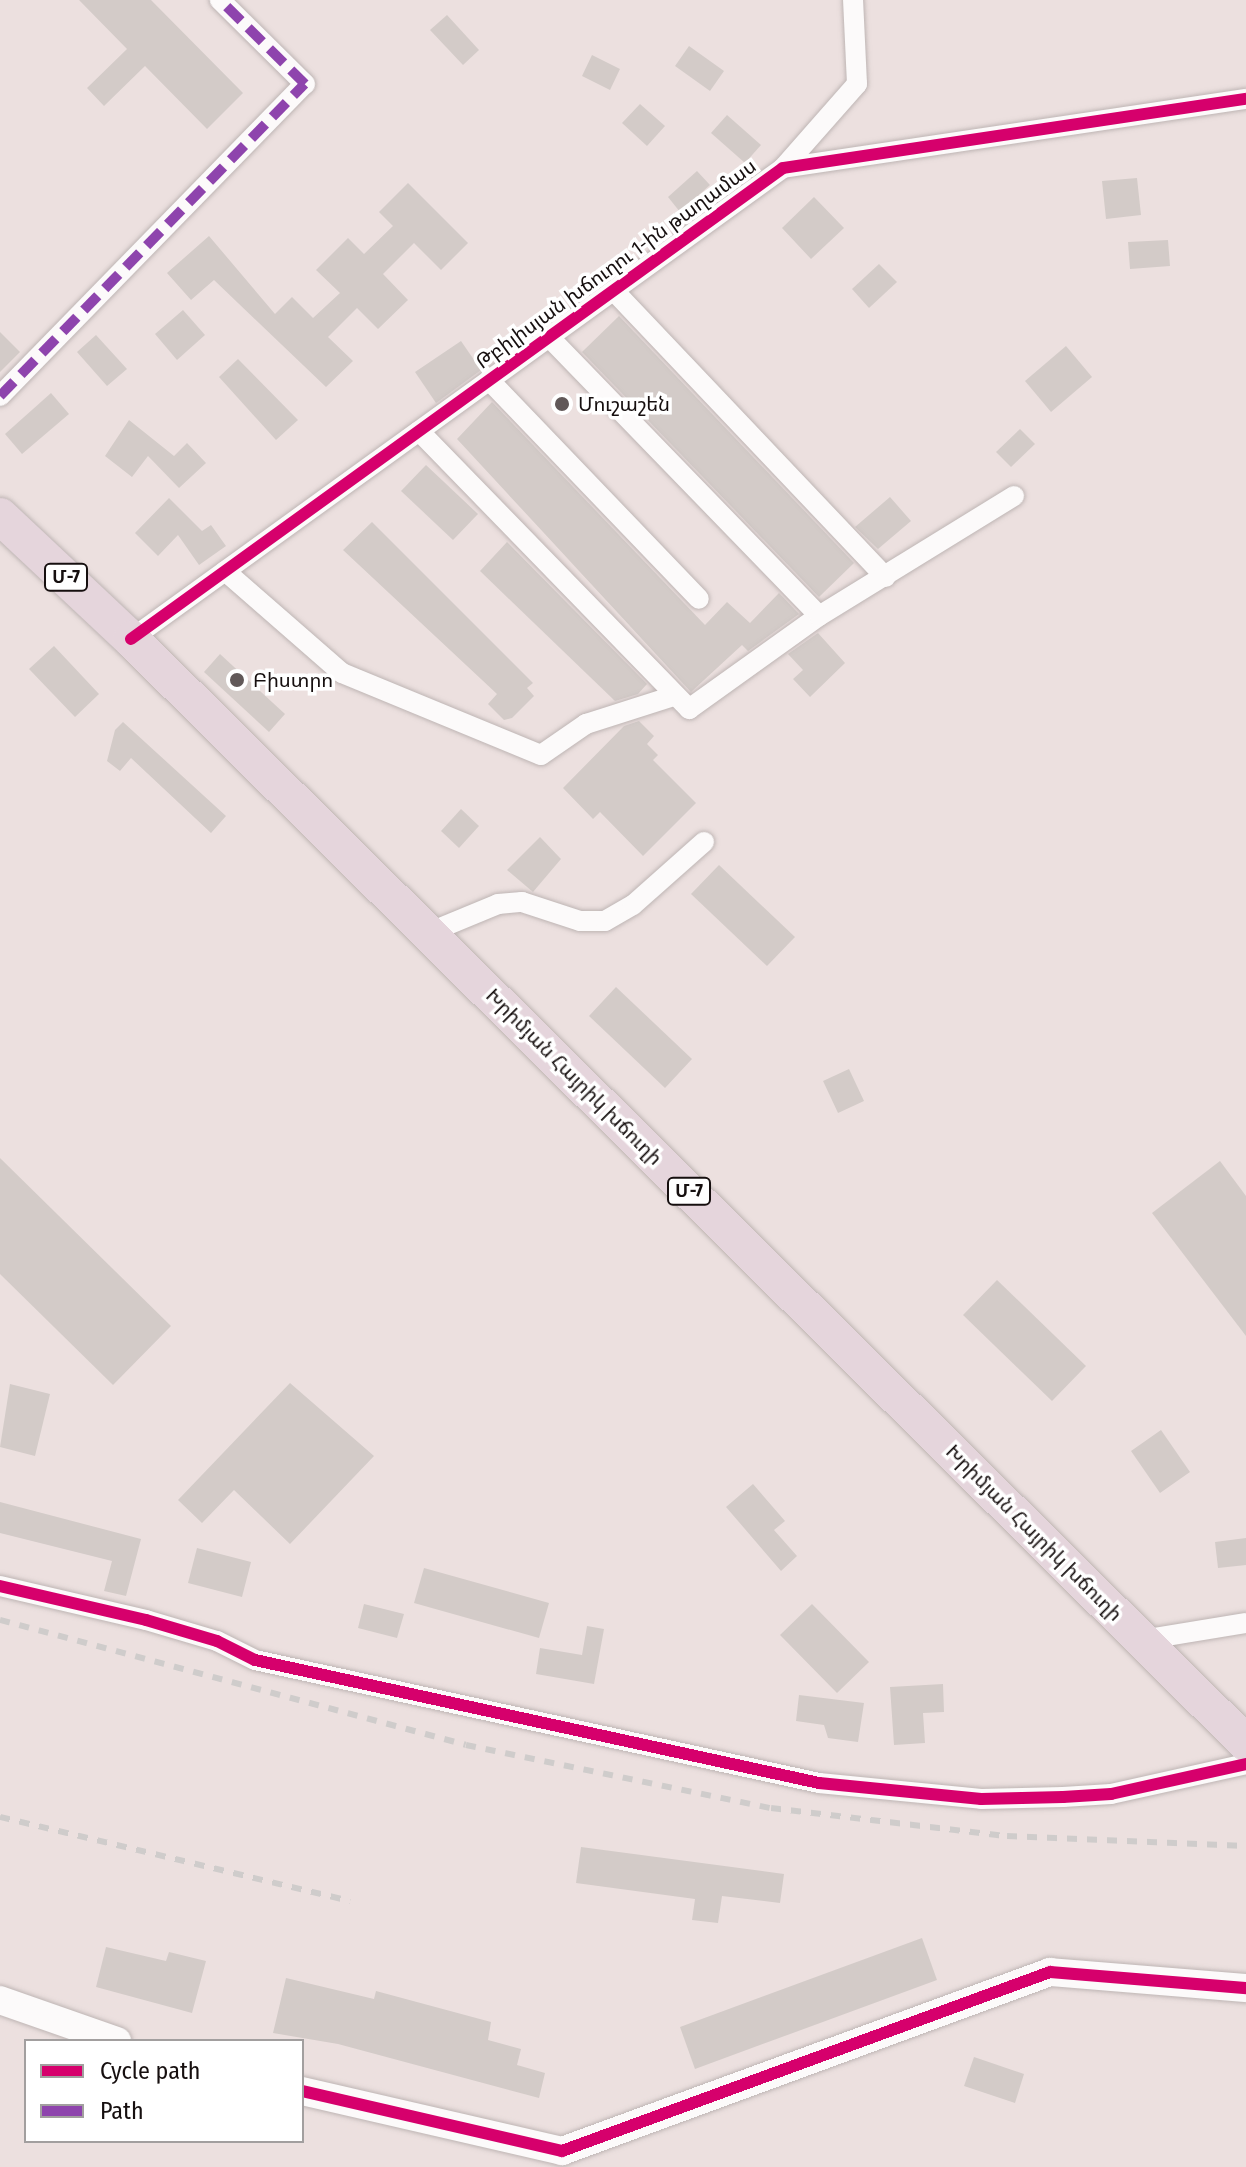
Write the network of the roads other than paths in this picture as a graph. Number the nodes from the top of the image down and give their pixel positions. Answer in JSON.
{"nodes":[{"id":1,"x":220,"y":0,"type":"edge"},
{"id":2,"x":853,"y":0,"type":"edge"},
{"id":3,"x":1246,"y":99,"type":"edge"},
{"id":4,"x":783,"y":168,"type":"junction"},
{"id":5,"x":615,"y":292,"type":"junction"},
{"id":6,"x":549,"y":337,"type":"junction"},
{"id":7,"x":489,"y":380,"type":"junction"},
{"id":8,"x":0,"y":396,"type":"edge"},
{"id":9,"x":419,"y":431,"type":"junction"},
{"id":10,"x":1014,"y":496,"type":"dead end"},
{"id":11,"x":0,"y":516,"type":"edge"},
{"id":12,"x":225,"y":571,"type":"junction"},
{"id":13,"x":885,"y":577,"type":"junction"},
{"id":14,"x":699,"y":599,"type":"dead end"},
{"id":15,"x":819,"y":616,"type":"junction"},
{"id":16,"x":131,"y":639,"type":"junction"},
{"id":17,"x":674,"y":696,"type":"junction"},
{"id":18,"x":704,"y":842,"type":"dead end"},
{"id":19,"x":428,"y":933,"type":"junction"},
{"id":20,"x":0,"y":1586,"type":"edge"},
{"id":21,"x":1246,"y":1623,"type":"edge"},
{"id":22,"x":1142,"y":1640,"type":"junction"},
{"id":23,"x":1246,"y":1743,"type":"edge"},
{"id":24,"x":1246,"y":1764,"type":"edge"},
{"id":25,"x":1246,"y":1988,"type":"edge"},
{"id":26,"x":0,"y":2000,"type":"edge"},
{"id":27,"x":111,"y":2039,"type":"edge"},
{"id":28,"x":304,"y":2091,"type":"edge"}],
"edges":[{"from":1,"to":8,"type":"street"},
{"from":2,"to":4,"type":"street"},
{"from":3,"to":4,"type":"street","name":"Թբիլիսյան խճուղու 1-ին թաղամաս"},
{"from":4,"to":5,"type":"street","name":"Թբիլիսյան խճուղու 1-ին թաղամաս"},
{"from":5,"to":6,"type":"street","name":"Թբիլիսյան խճուղու 1-ին թաղամաս"},
{"from":5,"to":13,"type":"street"},
{"from":6,"to":7,"type":"street","name":"Թբիլիսյան խճուղու 1-ին թաղամաս"},
{"from":6,"to":15,"type":"street"},
{"from":7,"to":9,"type":"street","name":"Թբիլիսյան խճուղու 1-ին թաղամաս"},
{"from":7,"to":14,"type":"street"},
{"from":9,"to":12,"type":"street","name":"Թբիլիսյան խճուղու 1-ին թաղամաս"},
{"from":9,"to":17,"type":"street"},
{"from":10,"to":13,"type":"street"},
{"from":11,"to":16,"type":"highway","name":"Խրիմյան Հայրիկ խճուղի","number":"Մ-7"},
{"from":12,"to":16,"type":"street","name":"Թբիլիսյան խճուղու 1-ին թաղամաս"},
{"from":12,"to":17,"type":"street"},
{"from":13,"to":15,"type":"street"},
{"from":15,"to":17,"type":"street"},
{"from":16,"to":19,"type":"highway","name":"Խրիմյան Հայրիկ խճուղի","number":"Մ-7"},
{"from":18,"to":19,"type":"street"},
{"from":19,"to":22,"type":"highway","name":"Խրիմյան Հայրիկ խճուղի","number":"Մ-7"},
{"from":20,"to":24,"type":"street"},
{"from":21,"to":22,"type":"street"},
{"from":22,"to":23,"type":"highway","name":"Խրիմյան Հայրիկ խճուղի","number":"Մ-7"},
{"from":25,"to":28,"type":"street"},
{"from":26,"to":27,"type":"street"}]}
